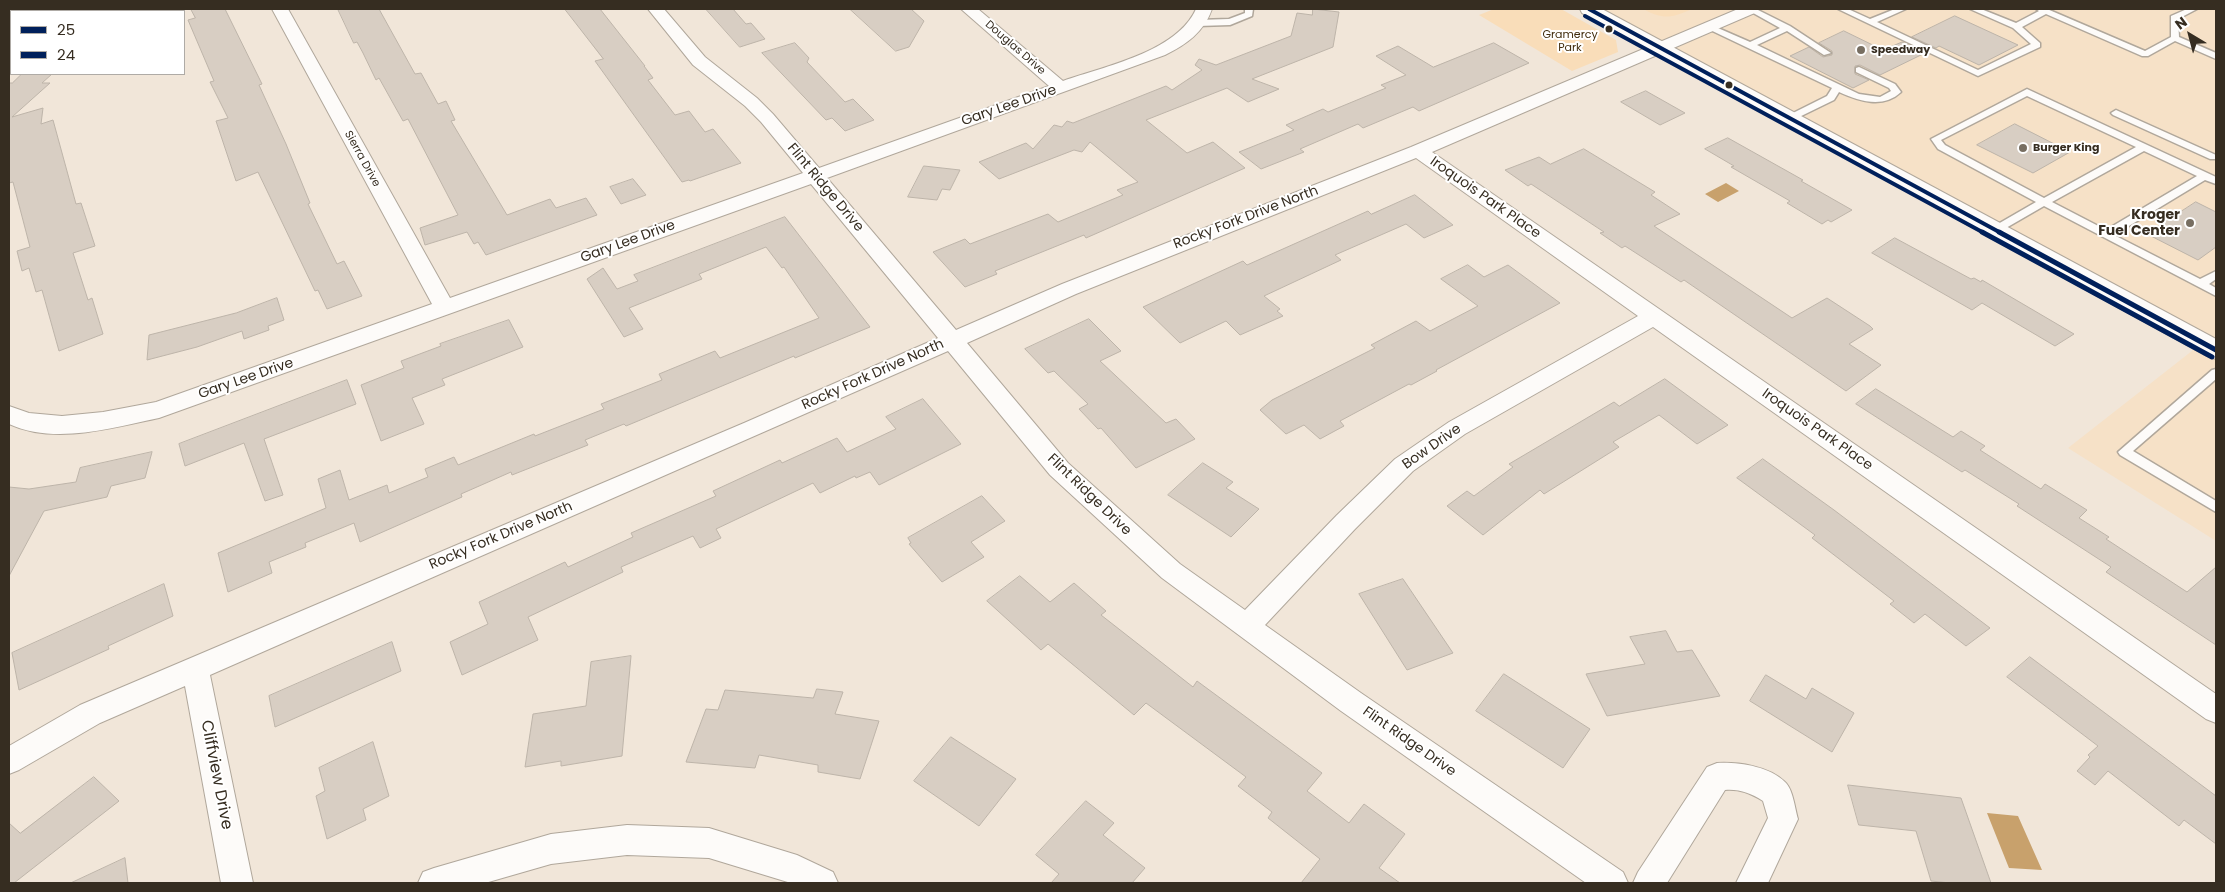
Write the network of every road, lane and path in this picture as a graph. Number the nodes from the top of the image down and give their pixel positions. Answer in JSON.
{"nodes":[{"id":1,"x":280,"y":9,"type":"edge"},
{"id":2,"x":656,"y":9,"type":"edge"},
{"id":3,"x":970,"y":9,"type":"edge"},
{"id":4,"x":1249,"y":9,"type":"edge"},
{"id":5,"x":1589,"y":9,"type":"edge"},
{"id":6,"x":1750,"y":9,"type":"edge"},
{"id":7,"x":1842,"y":9,"type":"edge"},
{"id":8,"x":1902,"y":9,"type":"edge"},
{"id":9,"x":1974,"y":9,"type":"edge"},
{"id":10,"x":2193,"y":9,"type":"edge"},
{"id":11,"x":2043,"y":10,"type":"edge"},
{"id":12,"x":1201,"y":16,"type":"edge"},
{"id":13,"x":1871,"y":22,"type":"junction"},
{"id":14,"x":2016,"y":26,"type":"junction"},
{"id":15,"x":1708,"y":27,"type":"junction"},
{"id":16,"x":1787,"y":28,"type":"junction"},
{"id":17,"x":2175,"y":38,"type":"junction"},
{"id":18,"x":1750,"y":45,"type":"junction"},
{"id":19,"x":1661,"y":48,"type":"junction"},
{"id":20,"x":1827,"y":53,"type":"dead end"},
{"id":21,"x":2216,"y":56,"type":"edge"},
{"id":22,"x":1859,"y":70,"type":"dead end"},
{"id":23,"x":1061,"y":88,"type":"junction"},
{"id":24,"x":1836,"y":88,"type":"junction"},
{"id":25,"x":2116,"y":113,"type":"dead end"},
{"id":26,"x":1790,"y":118,"type":"junction"},
{"id":27,"x":2143,"y":147,"type":"junction"},
{"id":28,"x":1418,"y":151,"type":"junction"},
{"id":29,"x":2214,"y":157,"type":"dead end"},
{"id":30,"x":814,"y":175,"type":"junction"},
{"id":31,"x":2204,"y":176,"type":"junction"},
{"id":32,"x":2216,"y":181,"type":"edge"},
{"id":33,"x":2044,"y":202,"type":"junction"},
{"id":34,"x":1995,"y":230,"type":"junction"},
{"id":35,"x":2106,"y":235,"type":"junction"},
{"id":36,"x":2216,"y":274,"type":"edge"},
{"id":37,"x":2201,"y":284,"type":"junction"},
{"id":38,"x":2216,"y":292,"type":"edge"},
{"id":39,"x":445,"y":308,"type":"junction"},
{"id":40,"x":1655,"y":316,"type":"junction"},
{"id":41,"x":952,"y":341,"type":"junction"},
{"id":42,"x":2216,"y":350,"type":"edge"},
{"id":43,"x":2216,"y":373,"type":"edge"},
{"id":44,"x":19,"y":418,"type":"edge"},
{"id":45,"x":2216,"y":507,"type":"edge"},
{"id":46,"x":1246,"y":627,"type":"junction"},
{"id":47,"x":195,"y":668,"type":"junction"},
{"id":48,"x":2216,"y":710,"type":"edge"},
{"id":49,"x":9,"y":761,"type":"edge"},
{"id":50,"x":236,"y":883,"type":"edge"},
{"id":51,"x":434,"y":883,"type":"edge"},
{"id":52,"x":822,"y":883,"type":"edge"},
{"id":53,"x":1612,"y":883,"type":"edge"},
{"id":54,"x":1649,"y":883,"type":"edge"},
{"id":55,"x":1752,"y":883,"type":"edge"}],
"edges":[{"from":1,"to":39,"type":"street","name":"Sierra Drive"},
{"from":2,"to":30,"type":"street","name":"Flint Ridge Drive"},
{"from":3,"to":23,"type":"street","name":"Douglas Drive"},
{"from":4,"to":12,"type":"lane"},
{"from":5,"to":19,"type":"main road"},
{"from":6,"to":15,"type":"street","name":"Rocky Fork Drive North"},
{"from":6,"to":16,"type":"lane"},
{"from":7,"to":13,"type":"lane"},
{"from":8,"to":13,"type":"lane"},
{"from":9,"to":14,"type":"lane"},
{"from":10,"to":17,"type":"lane"},
{"from":11,"to":14,"type":"lane"},
{"from":11,"to":17,"type":"lane"},
{"from":12,"to":23,"type":"street","name":"Gary Lee Drive"},
{"from":13,"to":14,"type":"lane"},
{"from":15,"to":18,"type":"lane"},
{"from":15,"to":19,"type":"street","name":"Rocky Fork Drive North"},
{"from":16,"to":18,"type":"lane"},
{"from":16,"to":20,"type":"lane"},
{"from":17,"to":21,"type":"lane"},
{"from":18,"to":24,"type":"lane"},
{"from":19,"to":26,"type":"main road"},
{"from":19,"to":28,"type":"street","name":"Rocky Fork Drive North"},
{"from":22,"to":24,"type":"lane"},
{"from":23,"to":30,"type":"street","name":"Gary Lee Drive"},
{"from":24,"to":26,"type":"lane"},
{"from":25,"to":29,"type":"lane"},
{"from":26,"to":34,"type":"main road"},
{"from":27,"to":31,"type":"lane"},
{"from":27,"to":33,"type":"lane"},
{"from":27,"to":33,"type":"lane"},
{"from":28,"to":40,"type":"street","name":"Iroquois Park Place"},
{"from":28,"to":41,"type":"street","name":"Rocky Fork Drive North"},
{"from":30,"to":39,"type":"street","name":"Gary Lee Drive"},
{"from":30,"to":41,"type":"street","name":"Flint Ridge Drive"},
{"from":31,"to":32,"type":"lane"},
{"from":31,"to":35,"type":"lane"},
{"from":33,"to":34,"type":"lane"},
{"from":33,"to":35,"type":"lane"},
{"from":34,"to":42,"type":"main road"},
{"from":35,"to":37,"type":"lane"},
{"from":36,"to":37,"type":"lane"},
{"from":37,"to":38,"type":"lane"},
{"from":39,"to":44,"type":"street","name":"Gary Lee Drive"},
{"from":40,"to":46,"type":"street","name":"Bow Drive"},
{"from":40,"to":48,"type":"street","name":"Iroquois Park Place"},
{"from":41,"to":46,"type":"street","name":"Flint Ridge Drive"},
{"from":41,"to":47,"type":"street","name":"Rocky Fork Drive North"},
{"from":43,"to":45,"type":"lane"},
{"from":46,"to":53,"type":"street","name":"Flint Ridge Drive"},
{"from":47,"to":49,"type":"street","name":"Rocky Fork Drive North"},
{"from":47,"to":50,"type":"street","name":"Cliffview Drive"},
{"from":51,"to":52,"type":"street"},
{"from":54,"to":55,"type":"street"}]}
